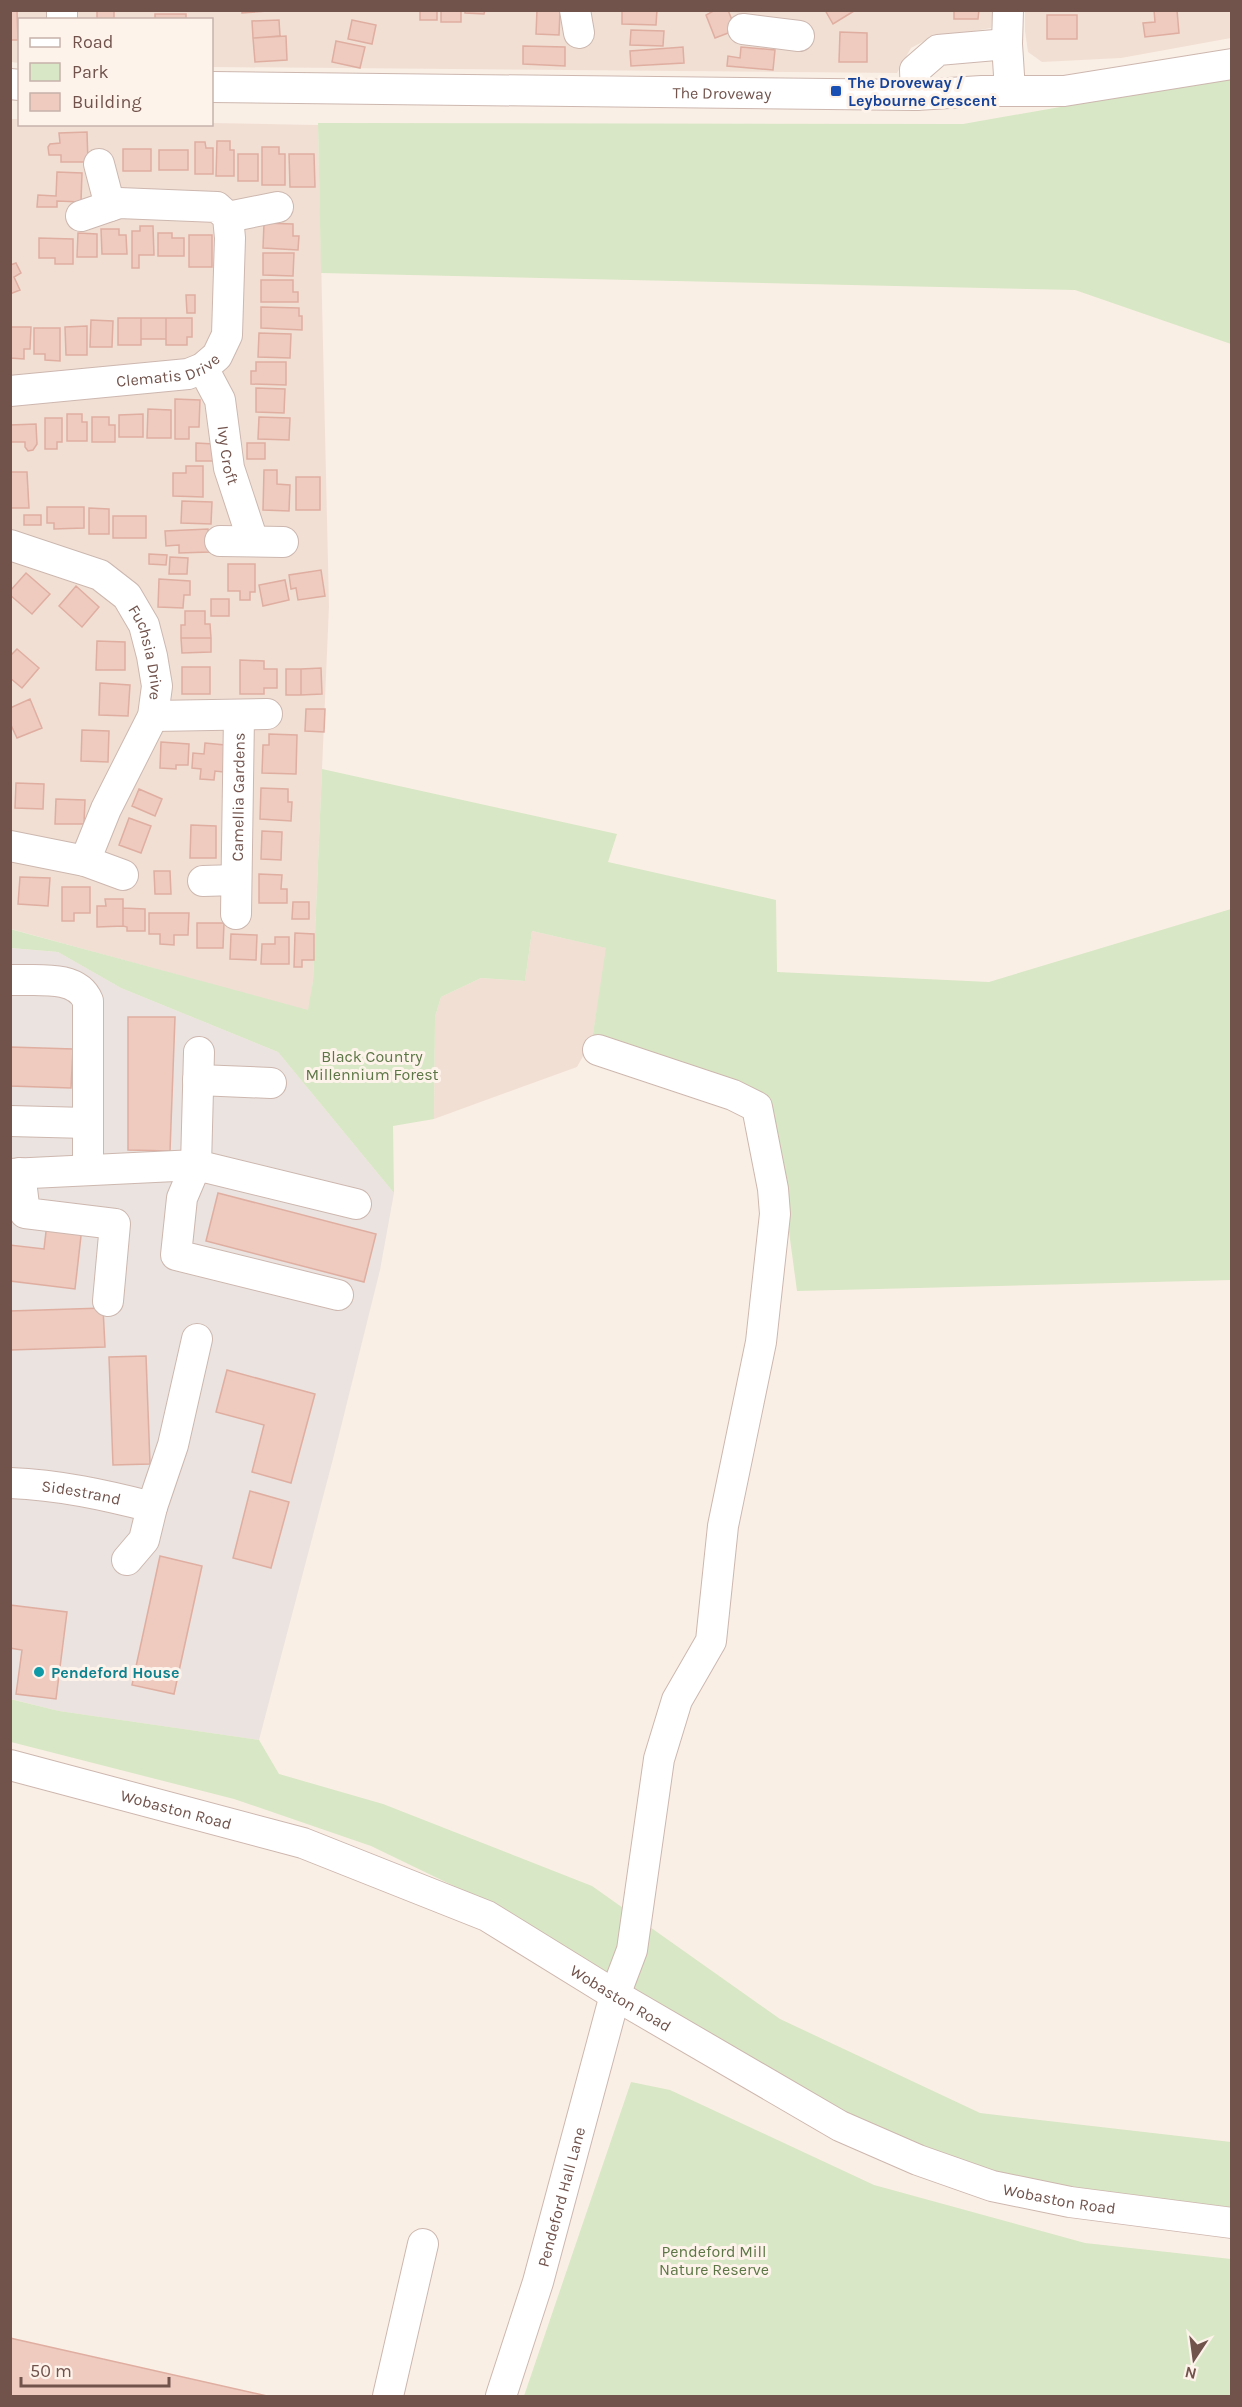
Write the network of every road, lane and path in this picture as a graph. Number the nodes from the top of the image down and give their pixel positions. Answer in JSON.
{"nodes":[{"id":1,"x":1008,"y":10,"type":"edge"},
{"id":2,"x":785,"y":27,"type":"edge"},
{"id":3,"x":743,"y":29,"type":"dead end"},
{"id":4,"x":1007,"y":44,"type":"junction"},
{"id":5,"x":1232,"y":64,"type":"edge"},
{"id":6,"x":213,"y":87,"type":"edge"},
{"id":7,"x":1010,"y":91,"type":"junction"},
{"id":8,"x":916,"y":95,"type":"junction"},
{"id":9,"x":99,"y":164,"type":"dead end"},
{"id":10,"x":110,"y":206,"type":"junction"},
{"id":11,"x":278,"y":207,"type":"dead end"},
{"id":12,"x":81,"y":216,"type":"dead end"},
{"id":13,"x":228,"y":217,"type":"junction"},
{"id":14,"x":204,"y":368,"type":"junction"},
{"id":15,"x":10,"y":391,"type":"edge"},
{"id":16,"x":220,"y":541,"type":"dead end"},
{"id":17,"x":253,"y":541,"type":"junction"},
{"id":18,"x":283,"y":542,"type":"dead end"},
{"id":19,"x":10,"y":545,"type":"edge"},
{"id":20,"x":153,"y":716,"type":"junction"},
{"id":21,"x":10,"y":846,"type":"edge"},
{"id":22,"x":86,"y":861,"type":"junction"},
{"id":23,"x":123,"y":875,"type":"dead end"},
{"id":24,"x":236,"y":880,"type":"junction"},
{"id":25,"x":203,"y":881,"type":"dead end"},
{"id":26,"x":236,"y":914,"type":"dead end"},
{"id":27,"x":10,"y":980,"type":"edge"},
{"id":28,"x":598,"y":1050,"type":"dead end"},
{"id":29,"x":271,"y":1083,"type":"dead end"},
{"id":30,"x":10,"y":1121,"type":"edge"},
{"id":31,"x":87,"y":1123,"type":"junction"},
{"id":32,"x":196,"y":1165,"type":"junction"},
{"id":33,"x":87,"y":1170,"type":"junction"},
{"id":34,"x":15,"y":1173,"type":"edge"},
{"id":35,"x":356,"y":1203,"type":"dead end"},
{"id":36,"x":18,"y":1218,"type":"edge"},
{"id":37,"x":338,"y":1295,"type":"dead end"},
{"id":38,"x":108,"y":1301,"type":"dead end"},
{"id":39,"x":197,"y":1340,"type":"dead end"},
{"id":40,"x":10,"y":1483,"type":"edge"},
{"id":41,"x":152,"y":1507,"type":"junction"},
{"id":42,"x":127,"y":1560,"type":"dead end"},
{"id":43,"x":10,"y":1765,"type":"edge"},
{"id":44,"x":615,"y":1995,"type":"junction"},
{"id":45,"x":1232,"y":2223,"type":"edge"},
{"id":46,"x":423,"y":2244,"type":"dead end"},
{"id":47,"x":388,"y":2397,"type":"edge"},
{"id":48,"x":501,"y":2397,"type":"edge"}],
"edges":[{"from":1,"to":4,"type":"street"},
{"from":2,"to":3,"type":"street"},
{"from":4,"to":7,"type":"street"},
{"from":4,"to":8,"type":"street"},
{"from":5,"to":7,"type":"street","name":"The Droveway"},
{"from":6,"to":8,"type":"street","name":"The Droveway"},
{"from":7,"to":8,"type":"street","name":"The Droveway"},
{"from":9,"to":10,"type":"street"},
{"from":10,"to":12,"type":"street"},
{"from":10,"to":13,"type":"street"},
{"from":11,"to":13,"type":"street"},
{"from":13,"to":14,"type":"street","name":"Clematis Drive"},
{"from":14,"to":15,"type":"street","name":"Clematis Drive"},
{"from":14,"to":17,"type":"street","name":"Ivy Croft"},
{"from":16,"to":17,"type":"street"},
{"from":17,"to":18,"type":"street"},
{"from":19,"to":20,"type":"street","name":"Fuchsia Drive"},
{"from":20,"to":22,"type":"street","name":"Fuchsia Drive"},
{"from":20,"to":24,"type":"street","name":"Camellia Gardens"},
{"from":21,"to":22,"type":"street"},
{"from":22,"to":23,"type":"street"},
{"from":24,"to":25,"type":"street","name":"Camellia Gardens"},
{"from":24,"to":26,"type":"street","name":"Camellia Gardens"},
{"from":27,"to":31,"type":"street"},
{"from":28,"to":44,"type":"street","name":"Pendeford Hall Lane"},
{"from":29,"to":32,"type":"street"},
{"from":30,"to":31,"type":"street"},
{"from":31,"to":33,"type":"street"},
{"from":32,"to":33,"type":"street"},
{"from":32,"to":35,"type":"street"},
{"from":32,"to":37,"type":"street"},
{"from":33,"to":34,"type":"street"},
{"from":34,"to":36,"type":"street"},
{"from":36,"to":38,"type":"street"},
{"from":39,"to":41,"type":"street"},
{"from":40,"to":41,"type":"street","name":"Sidestrand"},
{"from":41,"to":42,"type":"street"},
{"from":43,"to":44,"type":"street","name":"Wobaston Road"},
{"from":44,"to":45,"type":"street","name":"Wobaston Road"},
{"from":44,"to":48,"type":"street","name":"Pendeford Hall Lane"},
{"from":46,"to":47,"type":"street"}]}
